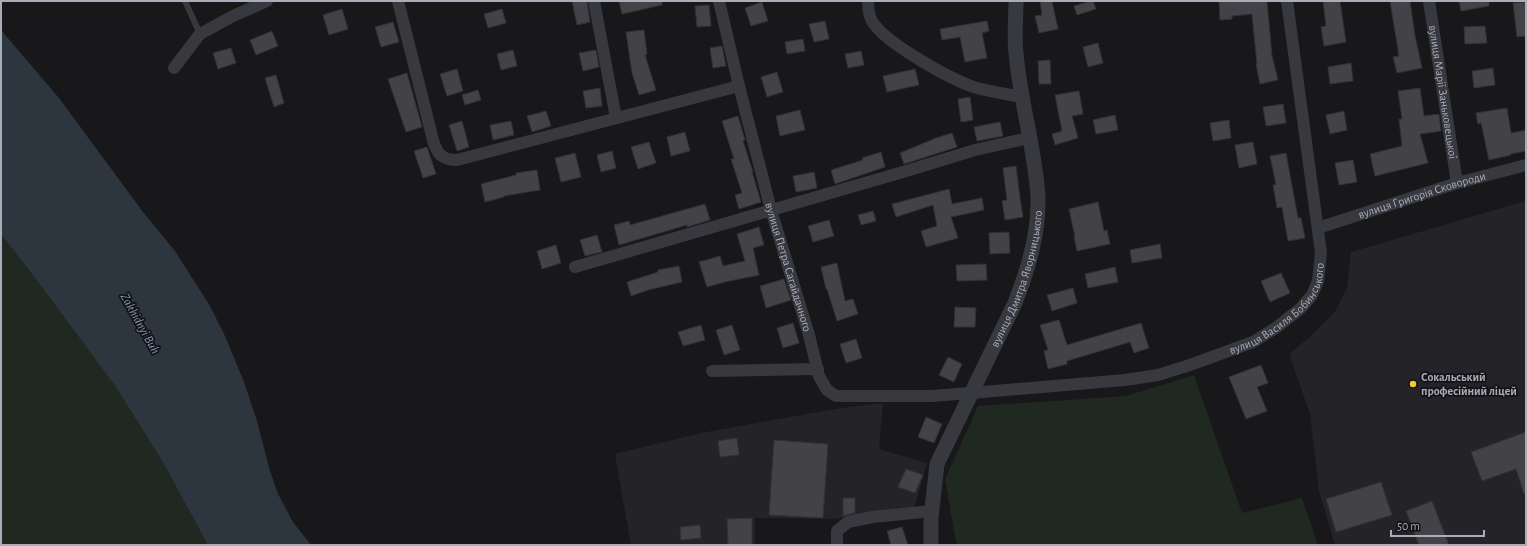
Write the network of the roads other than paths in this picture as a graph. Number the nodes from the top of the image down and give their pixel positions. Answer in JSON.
{"nodes":[{"id":1,"x":185,"y":1,"type":"edge"},
{"id":2,"x":267,"y":1,"type":"edge"},
{"id":3,"x":398,"y":1,"type":"edge"},
{"id":4,"x":594,"y":1,"type":"edge"},
{"id":5,"x":720,"y":1,"type":"edge"},
{"id":6,"x":868,"y":1,"type":"edge"},
{"id":7,"x":1016,"y":1,"type":"edge"},
{"id":8,"x":1287,"y":1,"type":"edge"},
{"id":9,"x":1429,"y":1,"type":"edge"},
{"id":10,"x":200,"y":34,"type":"junction"},
{"id":11,"x":174,"y":68,"type":"dead end"},
{"id":12,"x":739,"y":86,"type":"junction"},
{"id":13,"x":1022,"y":97,"type":"junction"},
{"id":14,"x":616,"y":118,"type":"junction"},
{"id":15,"x":1029,"y":138,"type":"junction"},
{"id":16,"x":1526,"y":165,"type":"edge"},
{"id":17,"x":1457,"y":184,"type":"junction"},
{"id":18,"x":771,"y":210,"type":"junction"},
{"id":19,"x":1318,"y":228,"type":"junction"},
{"id":20,"x":575,"y":267,"type":"dead end"},
{"id":21,"x":818,"y":369,"type":"junction"},
{"id":22,"x":712,"y":371,"type":"dead end"},
{"id":23,"x":971,"y":393,"type":"junction"},
{"id":24,"x":932,"y":511,"type":"junction"},
{"id":25,"x":837,"y":545,"type":"edge"},
{"id":26,"x":931,"y":545,"type":"edge"}],
"edges":[{"from":1,"to":10,"type":"lane"},
{"from":2,"to":10,"type":"street"},
{"from":3,"to":14,"type":"street"},
{"from":4,"to":14,"type":"street"},
{"from":5,"to":12,"type":"street","name":"вулиця Петра Сагайдачного"},
{"from":6,"to":13,"type":"street"},
{"from":7,"to":13,"type":"street","name":"вулиця Дмитра Яворницького"},
{"from":8,"to":19,"type":"street","name":"вулиця Василя Бобинського"},
{"from":9,"to":17,"type":"street","name":"вулиця Марії Заньковецької"},
{"from":10,"to":11,"type":"street"},
{"from":12,"to":14,"type":"street"},
{"from":12,"to":18,"type":"street","name":"вулиця Петра Сагайдачного"},
{"from":13,"to":15,"type":"street","name":"вулиця Дмитра Яворницького"},
{"from":15,"to":18,"type":"street"},
{"from":15,"to":23,"type":"street","name":"вулиця Дмитра Яворницького"},
{"from":16,"to":17,"type":"street","name":"вулиця Григорія Сковороди"},
{"from":17,"to":19,"type":"street","name":"вулиця Григорія Сковороди"},
{"from":18,"to":20,"type":"street"},
{"from":18,"to":21,"type":"street","name":"вулиця Петра Сагайдачного"},
{"from":19,"to":23,"type":"street","name":"вулиця Василя Бобинського"},
{"from":21,"to":22,"type":"street"},
{"from":21,"to":23,"type":"street","name":"вулиця Петра Сагайдачного"},
{"from":23,"to":24,"type":"street","name":"вулиця Дмитра Яворницького"},
{"from":24,"to":25,"type":"street"},
{"from":24,"to":26,"type":"street","name":"вулиця Дмитра Яворницького"}]}
